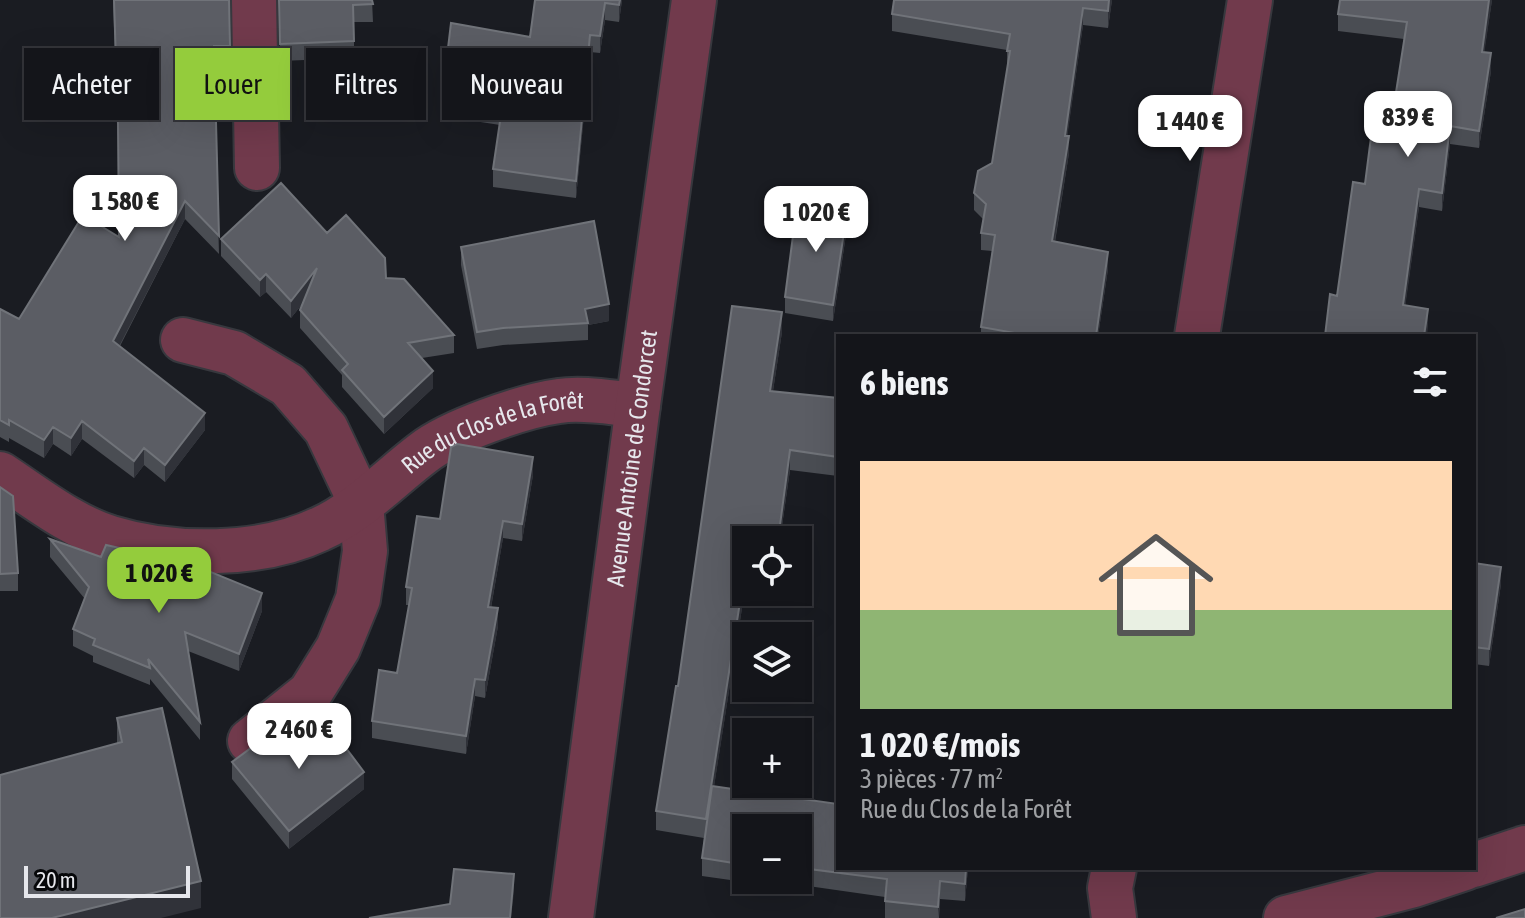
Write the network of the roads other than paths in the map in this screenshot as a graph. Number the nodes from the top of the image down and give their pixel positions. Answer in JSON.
{"nodes":[{"id":1,"x":254,"y":0,"type":"edge"},
{"id":2,"x":694,"y":0,"type":"edge"},
{"id":3,"x":1250,"y":0,"type":"edge"},
{"id":4,"x":257,"y":168,"type":"dead end"},
{"id":5,"x":1197,"y":334,"type":"edge"},
{"id":6,"x":183,"y":340,"type":"dead end"},
{"id":7,"x":638,"y":405,"type":"junction"},
{"id":8,"x":0,"y":474,"type":"edge"},
{"id":9,"x":361,"y":503,"type":"junction"},
{"id":10,"x":250,"y":741,"type":"dead end"},
{"id":11,"x":1525,"y":848,"type":"edge"},
{"id":12,"x":1476,"y":864,"type":"edge"},
{"id":13,"x":1114,"y":870,"type":"edge"},
{"id":14,"x":1459,"y":870,"type":"edge"},
{"id":15,"x":571,"y":918,"type":"edge"},
{"id":16,"x":1114,"y":918,"type":"edge"},
{"id":17,"x":1286,"y":918,"type":"edge"}],
"edges":[{"from":1,"to":4,"type":"street"},
{"from":2,"to":7,"type":"street","name":"Avenue Antoine de Condorcet"},
{"from":3,"to":5,"type":"street"},
{"from":6,"to":9,"type":"street"},
{"from":7,"to":9,"type":"street","name":"Rue du Clos de la Forêt"},
{"from":7,"to":15,"type":"street","name":"Avenue Antoine de Condorcet"},
{"from":8,"to":9,"type":"street","name":"Rue du Clos de la Forêt"},
{"from":9,"to":10,"type":"street"},
{"from":11,"to":12,"type":"street"},
{"from":13,"to":16,"type":"street"},
{"from":14,"to":17,"type":"street"}]}
